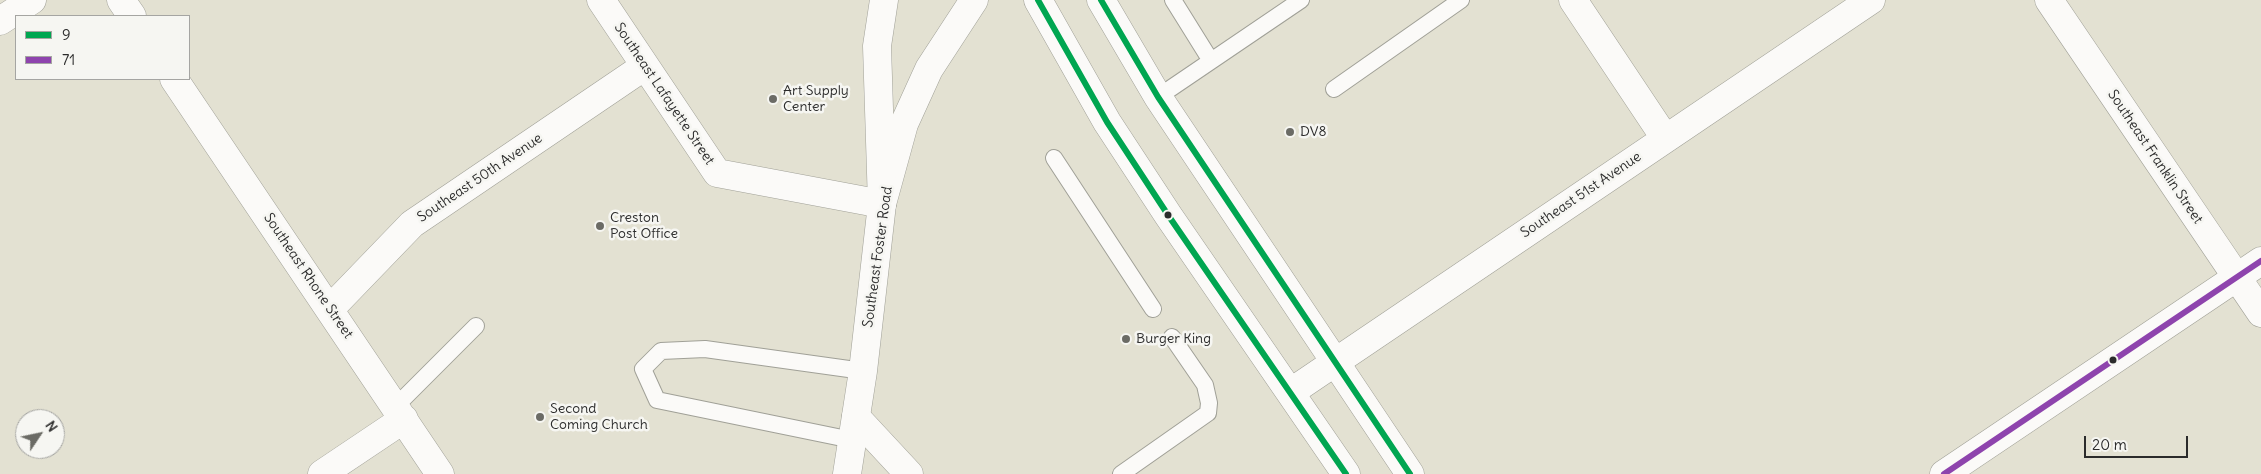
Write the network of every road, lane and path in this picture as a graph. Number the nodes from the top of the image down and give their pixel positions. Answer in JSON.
{"nodes":[{"id":1,"x":32,"y":0,"type":"edge"},
{"id":2,"x":121,"y":0,"type":"edge"},
{"id":3,"x":601,"y":0,"type":"edge"},
{"id":4,"x":884,"y":0,"type":"edge"},
{"id":5,"x":974,"y":0,"type":"edge"},
{"id":6,"x":1038,"y":0,"type":"edge"},
{"id":7,"x":1173,"y":0,"type":"edge"},
{"id":8,"x":1301,"y":0,"type":"edge"},
{"id":9,"x":1461,"y":0,"type":"edge"},
{"id":10,"x":1573,"y":0,"type":"edge"},
{"id":11,"x":1871,"y":0,"type":"edge"},
{"id":12,"x":2049,"y":0,"type":"edge"},
{"id":13,"x":1108,"y":2,"type":"edge"},
{"id":14,"x":131,"y":15,"type":"edge"},
{"id":15,"x":0,"y":21,"type":"edge"},
{"id":16,"x":1211,"y":61,"type":"junction"},
{"id":17,"x":646,"y":66,"type":"junction"},
{"id":18,"x":175,"y":80,"type":"edge"},
{"id":19,"x":1334,"y":89,"type":"dead end"},
{"id":20,"x":1158,"y":98,"type":"junction"},
{"id":21,"x":1665,"y":138,"type":"junction"},
{"id":22,"x":1054,"y":158,"type":"dead end"},
{"id":23,"x":882,"y":204,"type":"junction"},
{"id":24,"x":2261,"y":261,"type":"edge"},
{"id":25,"x":2237,"y":277,"type":"junction"},
{"id":26,"x":1153,"y":309,"type":"dead end"},
{"id":27,"x":330,"y":310,"type":"junction"},
{"id":28,"x":2261,"y":313,"type":"edge"},
{"id":29,"x":476,"y":326,"type":"dead end"},
{"id":30,"x":1172,"y":336,"type":"dead end"},
{"id":31,"x":1334,"y":362,"type":"junction"},
{"id":32,"x":863,"y":372,"type":"junction"},
{"id":33,"x":1291,"y":392,"type":"junction"},
{"id":34,"x":400,"y":413,"type":"junction"},
{"id":35,"x":854,"y":429,"type":"junction"},
{"id":36,"x":322,"y":474,"type":"edge"},
{"id":37,"x":440,"y":474,"type":"edge"},
{"id":38,"x":847,"y":474,"type":"edge"},
{"id":39,"x":909,"y":474,"type":"edge"},
{"id":40,"x":1121,"y":474,"type":"edge"},
{"id":41,"x":1346,"y":474,"type":"edge"},
{"id":42,"x":1410,"y":474,"type":"edge"},
{"id":43,"x":1944,"y":474,"type":"edge"}],
"edges":[{"from":1,"to":15,"type":"street"},
{"from":2,"to":14,"type":"street"},
{"from":3,"to":17,"type":"street","name":"Southeast Lafayette Street"},
{"from":4,"to":23,"type":"street"},
{"from":5,"to":23,"type":"street","name":"Southeast Foster Road"},
{"from":6,"to":33,"type":"street"},
{"from":7,"to":16,"type":"lane"},
{"from":8,"to":16,"type":"lane"},
{"from":9,"to":19,"type":"lane"},
{"from":10,"to":21,"type":"street"},
{"from":11,"to":21,"type":"street","name":"Southeast 51st Avenue"},
{"from":12,"to":25,"type":"street","name":"Southeast Franklin Street"},
{"from":13,"to":20,"type":"street"},
{"from":16,"to":20,"type":"lane"},
{"from":17,"to":23,"type":"street","name":"Southeast Lafayette Street"},
{"from":17,"to":27,"type":"street","name":"Southeast 50th Avenue"},
{"from":18,"to":27,"type":"street","name":"Southeast Rhone Street"},
{"from":20,"to":31,"type":"street"},
{"from":21,"to":31,"type":"street","name":"Southeast 51st Avenue"},
{"from":22,"to":26,"type":"lane"},
{"from":23,"to":32,"type":"street","name":"Southeast Foster Road"},
{"from":24,"to":25,"type":"street"},
{"from":25,"to":28,"type":"street","name":"Southeast Franklin Street"},
{"from":25,"to":43,"type":"street"},
{"from":27,"to":34,"type":"street","name":"Southeast Rhone Street"},
{"from":29,"to":34,"type":"lane"},
{"from":30,"to":40,"type":"lane"},
{"from":31,"to":33,"type":"street","name":"Southeast 51st Avenue"},
{"from":31,"to":42,"type":"street"},
{"from":32,"to":35,"type":"street","name":"Southeast Foster Road"},
{"from":32,"to":35,"type":"lane"},
{"from":33,"to":41,"type":"street"},
{"from":34,"to":36,"type":"street"},
{"from":34,"to":37,"type":"street","name":"Southeast Rhone Street"},
{"from":35,"to":38,"type":"street","name":"Southeast Foster Road"},
{"from":35,"to":39,"type":"street"}]}
